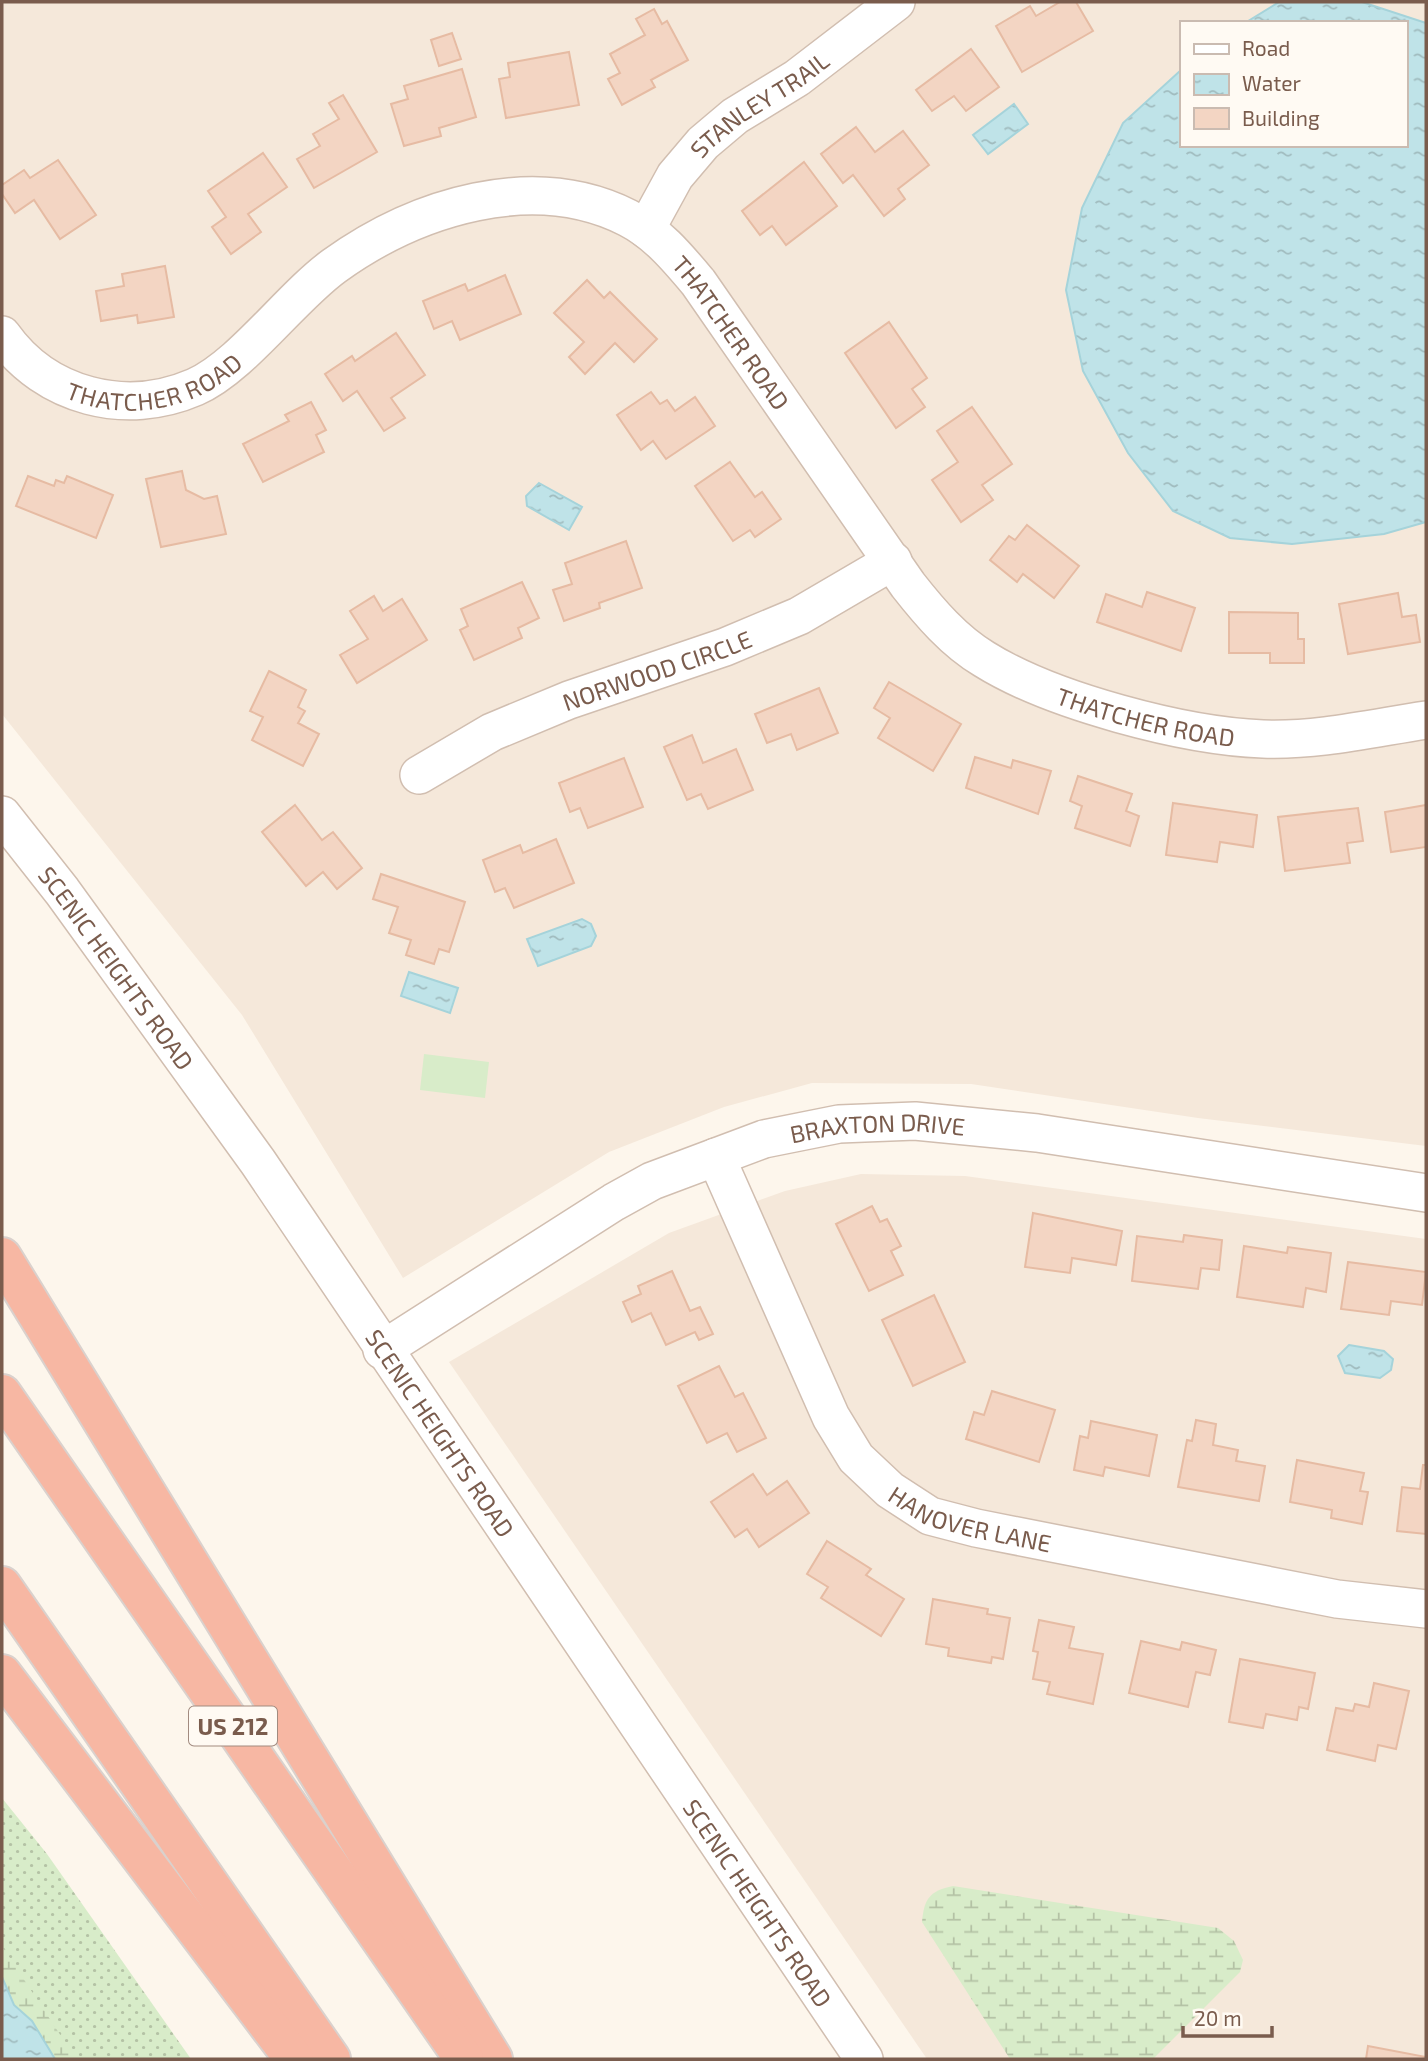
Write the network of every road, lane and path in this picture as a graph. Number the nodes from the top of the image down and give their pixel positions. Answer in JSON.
{"nodes":[{"id":1,"x":896,"y":2,"type":"edge"},
{"id":2,"x":646,"y":229,"type":"junction"},
{"id":3,"x":2,"y":335,"type":"edge"},
{"id":4,"x":893,"y":561,"type":"junction"},
{"id":5,"x":1426,"y":720,"type":"edge"},
{"id":6,"x":419,"y":775,"type":"dead end"},
{"id":7,"x":2,"y":815,"type":"edge"},
{"id":8,"x":716,"y":1157,"type":"junction"},
{"id":9,"x":1426,"y":1193,"type":"edge"},
{"id":10,"x":2,"y":1257,"type":"edge"},
{"id":11,"x":382,"y":1350,"type":"junction"},
{"id":12,"x":2,"y":1394,"type":"edge"},
{"id":13,"x":2,"y":1586,"type":"edge"},
{"id":14,"x":1426,"y":1609,"type":"edge"},
{"id":15,"x":2,"y":1674,"type":"edge"},
{"id":16,"x":294,"y":2059,"type":"edge"},
{"id":17,"x":331,"y":2059,"type":"edge"},
{"id":18,"x":464,"y":2059,"type":"edge"},
{"id":19,"x":493,"y":2059,"type":"edge"},
{"id":20,"x":864,"y":2059,"type":"edge"}],
"edges":[{"from":1,"to":2,"type":"street","name":"STANLEY TRAIL"},
{"from":2,"to":3,"type":"street","name":"THATCHER ROAD"},
{"from":2,"to":4,"type":"street","name":"THATCHER ROAD"},
{"from":4,"to":5,"type":"street","name":"THATCHER ROAD"},
{"from":4,"to":6,"type":"street","name":"NORWOOD CIRCLE"},
{"from":7,"to":11,"type":"street","name":"SCENIC HEIGHTS ROAD"},
{"from":8,"to":9,"type":"street","name":"BRAXTON DRIVE"},
{"from":8,"to":11,"type":"street","name":"BRAXTON DRIVE"},
{"from":8,"to":14,"type":"street","name":"HANOVER LANE"},
{"from":10,"to":19,"type":"highway"},
{"from":11,"to":20,"type":"street","name":"SCENIC HEIGHTS ROAD"},
{"from":12,"to":18,"type":"highway","number":"US 212"},
{"from":13,"to":17,"type":"highway"},
{"from":15,"to":16,"type":"highway"}]}
